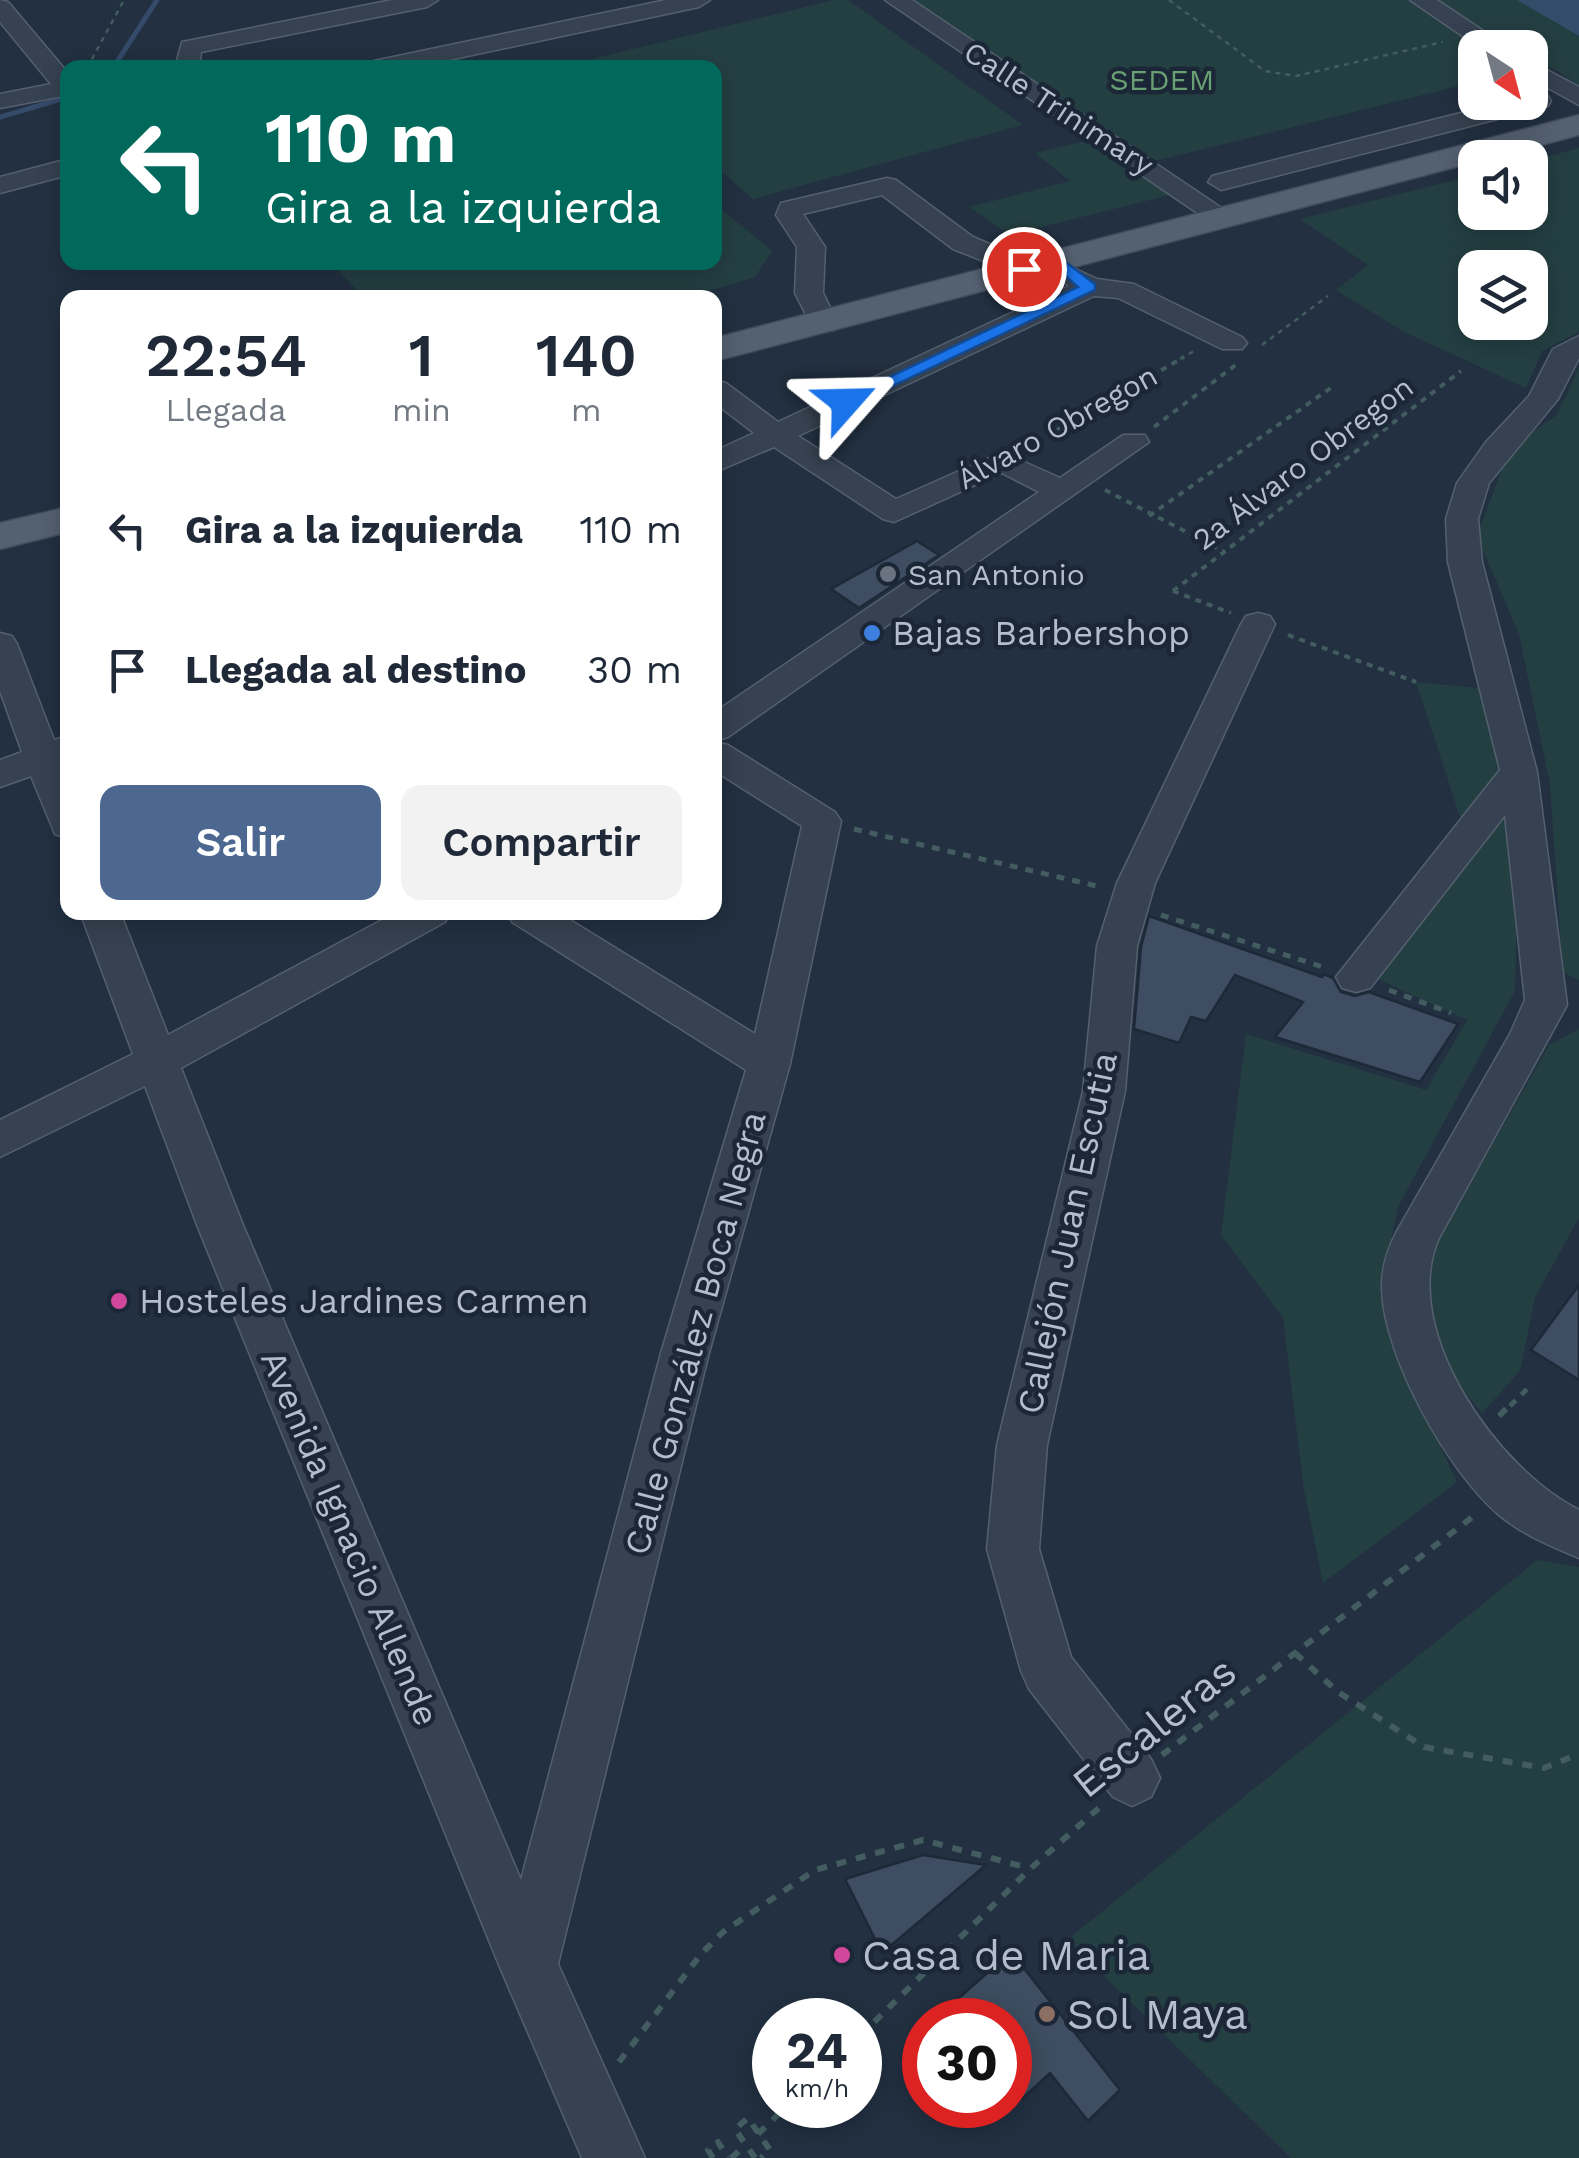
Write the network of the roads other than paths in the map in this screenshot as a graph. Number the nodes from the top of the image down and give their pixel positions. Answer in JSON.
{"nodes":[{"id":1,"x":24,"y":0,"type":"edge"},
{"id":2,"x":426,"y":0,"type":"edge"},
{"id":3,"x":564,"y":0,"type":"edge"},
{"id":4,"x":699,"y":0,"type":"edge"},
{"id":5,"x":896,"y":0,"type":"edge"},
{"id":6,"x":1420,"y":0,"type":"edge"},
{"id":7,"x":401,"y":5,"type":"junction"},
{"id":8,"x":0,"y":7,"type":"edge"},
{"id":9,"x":589,"y":23,"type":"junction"},
{"id":10,"x":1469,"y":30,"type":"edge"},
{"id":11,"x":188,"y":57,"type":"edge"},
{"id":12,"x":454,"y":60,"type":"edge"},
{"id":13,"x":1548,"y":79,"type":"edge"},
{"id":14,"x":60,"y":80,"type":"edge"},
{"id":15,"x":60,"y":89,"type":"edge"},
{"id":16,"x":1579,"y":98,"type":"edge"},
{"id":17,"x":0,"y":101,"type":"edge"},
{"id":18,"x":1548,"y":104,"type":"edge"},
{"id":19,"x":1458,"y":105,"type":"edge"},
{"id":20,"x":1579,"y":114,"type":"edge"},
{"id":21,"x":1458,"y":115,"type":"edge"},
{"id":22,"x":1579,"y":124,"type":"edge"},
{"id":23,"x":1399,"y":127,"type":"junction"},
{"id":24,"x":1579,"y":146,"type":"edge"},
{"id":25,"x":1548,"y":154,"type":"edge"},
{"id":26,"x":60,"y":169,"type":"edge"},
{"id":27,"x":1458,"y":178,"type":"edge"},
{"id":28,"x":0,"y":185,"type":"edge"},
{"id":29,"x":1227,"y":204,"type":"junction"},
{"id":30,"x":1061,"y":274,"type":"junction"},
{"id":31,"x":824,"y":324,"type":"junction"},
{"id":32,"x":1579,"y":345,"type":"edge"},
{"id":33,"x":1236,"y":348,"type":"road end"},
{"id":34,"x":722,"y":354,"type":"edge"},
{"id":35,"x":722,"y":355,"type":"edge"},
{"id":36,"x":722,"y":394,"type":"edge"},
{"id":37,"x":776,"y":436,"type":"junction"},
{"id":38,"x":1134,"y":442,"type":"road end"},
{"id":39,"x":722,"y":460,"type":"edge"},
{"id":40,"x":1071,"y":483,"type":"junction"},
{"id":41,"x":60,"y":521,"type":"edge"},
{"id":42,"x":0,"y":536,"type":"edge"},
{"id":43,"x":60,"y":545,"type":"edge"},
{"id":44,"x":0,"y":560,"type":"edge"},
{"id":45,"x":1258,"y":624,"type":"road end"},
{"id":46,"x":0,"y":644,"type":"edge"},
{"id":47,"x":722,"y":723,"type":"edge"},
{"id":48,"x":55,"y":753,"type":"edge"},
{"id":49,"x":722,"y":758,"type":"edge"},
{"id":50,"x":1518,"y":772,"type":"junction"},
{"id":51,"x":0,"y":774,"type":"edge"},
{"id":52,"x":60,"y":780,"type":"edge"},
{"id":53,"x":103,"y":920,"type":"edge"},
{"id":54,"x":416,"y":920,"type":"edge"},
{"id":55,"x":539,"y":920,"type":"edge"},
{"id":56,"x":1356,"y":978,"type":"road end"},
{"id":57,"x":1562,"y":1008,"type":"edge"},
{"id":58,"x":156,"y":1062,"type":"junction"},
{"id":59,"x":769,"y":1064,"type":"junction"},
{"id":60,"x":0,"y":1140,"type":"edge"},
{"id":61,"x":1579,"y":1534,"type":"edge"},
{"id":62,"x":1132,"y":1778,"type":"road end"},
{"id":63,"x":528,"y":1966,"type":"junction"},
{"id":64,"x":614,"y":2158,"type":"edge"}],
"edges":[{"from":1,"to":8,"type":"street"},
{"from":2,"to":7,"type":"street"},
{"from":3,"to":9,"type":"street"},
{"from":4,"to":9,"type":"street"},
{"from":5,"to":29,"type":"street","name":"Calle Trinimary"},
{"from":6,"to":10,"type":"street"},
{"from":7,"to":11,"type":"street"},
{"from":7,"to":12,"type":"street"},
{"from":8,"to":14,"type":"street"},
{"from":9,"to":12,"type":"street"},
{"from":13,"to":16,"type":"street"},
{"from":15,"to":17,"type":"street"},
{"from":18,"to":20,"type":"street"},
{"from":19,"to":23,"type":"street"},
{"from":21,"to":23,"type":"street"},
{"from":22,"to":29,"type":"main road"},
{"from":23,"to":29,"type":"street"},
{"from":24,"to":25,"type":"main road"},
{"from":26,"to":28,"type":"street"},
{"from":27,"to":30,"type":"main road"},
{"from":29,"to":30,"type":"main road"},
{"from":30,"to":31,"type":"main road"},
{"from":30,"to":31,"type":"street"},
{"from":30,"to":33,"type":"street"},
{"from":30,"to":35,"type":"main road"},
{"from":30,"to":37,"type":"street"},
{"from":31,"to":34,"type":"main road"},
{"from":32,"to":50,"type":"street"},
{"from":36,"to":37,"type":"street"},
{"from":37,"to":39,"type":"street"},
{"from":37,"to":40,"type":"street","name":"Álvaro Obregon"},
{"from":38,"to":40,"type":"street"},
{"from":40,"to":47,"type":"street"},
{"from":41,"to":42,"type":"main road"},
{"from":43,"to":44,"type":"main road"},
{"from":45,"to":62,"type":"street","name":"Callejón Juan Escutia"},
{"from":46,"to":48,"type":"street"},
{"from":48,"to":51,"type":"street"},
{"from":48,"to":52,"type":"street"},
{"from":49,"to":59,"type":"street","name":"Calle González Boca Negra"},
{"from":50,"to":56,"type":"street"},
{"from":50,"to":57,"type":"street"},
{"from":53,"to":58,"type":"street","name":"Avenida Ignacio Allende"},
{"from":54,"to":58,"type":"street"},
{"from":55,"to":59,"type":"street"},
{"from":57,"to":61,"type":"street"},
{"from":58,"to":60,"type":"street"},
{"from":58,"to":63,"type":"street","name":"Avenida Ignacio Allende"},
{"from":59,"to":63,"type":"street","name":"Calle González Boca Negra"},
{"from":63,"to":64,"type":"street","name":"Avenida Ignacio Allende"}]}
